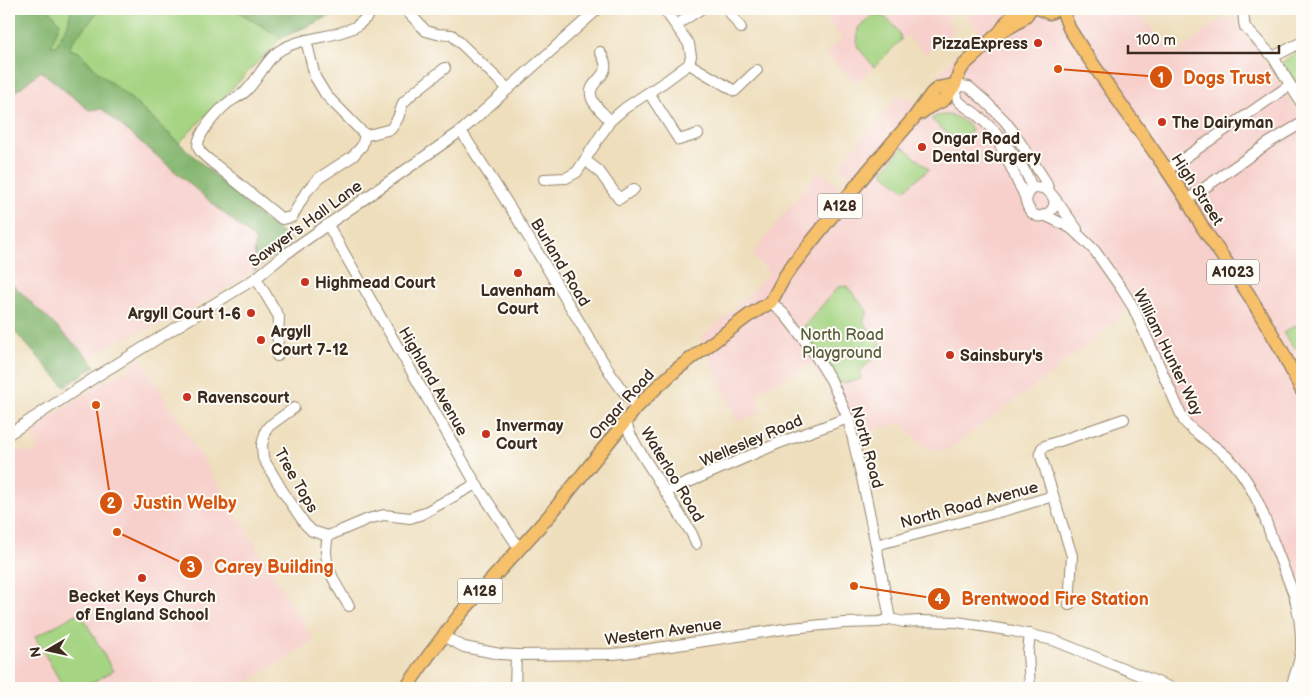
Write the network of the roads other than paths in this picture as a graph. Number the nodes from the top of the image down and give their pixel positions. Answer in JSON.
{"nodes":[{"id":1,"x":375,"y":9,"type":"edge"},
{"id":2,"x":405,"y":9,"type":"edge"},
{"id":3,"x":598,"y":9,"type":"edge"},
{"id":4,"x":664,"y":9,"type":"edge"},
{"id":5,"x":700,"y":9,"type":"edge"},
{"id":6,"x":727,"y":9,"type":"edge"},
{"id":7,"x":1020,"y":9,"type":"edge"},
{"id":8,"x":1030,"y":9,"type":"edge"},
{"id":9,"x":1040,"y":9,"type":"edge"},
{"id":10,"x":1061,"y":9,"type":"edge"},
{"id":11,"x":1243,"y":9,"type":"edge"},
{"id":12,"x":676,"y":25,"type":"junction"},
{"id":13,"x":741,"y":28,"type":"dead end"},
{"id":14,"x":1000,"y":32,"type":"junction"},
{"id":15,"x":306,"y":40,"type":"junction"},
{"id":16,"x":1302,"y":42,"type":"edge"},
{"id":17,"x":600,"y":52,"type":"dead end"},
{"id":18,"x":1273,"y":57,"type":"junction"},
{"id":19,"x":689,"y":64,"type":"junction"},
{"id":20,"x":445,"y":68,"type":"dead end"},
{"id":21,"x":758,"y":70,"type":"dead end"},
{"id":22,"x":955,"y":85,"type":"junction"},
{"id":23,"x":1290,"y":85,"type":"junction"},
{"id":24,"x":508,"y":89,"type":"junction"},
{"id":25,"x":649,"y":93,"type":"junction"},
{"id":26,"x":1302,"y":104,"type":"edge"},
{"id":27,"x":610,"y":121,"type":"junction"},
{"id":28,"x":1302,"y":123,"type":"edge"},
{"id":29,"x":461,"y":131,"type":"junction"},
{"id":30,"x":993,"y":131,"type":"junction"},
{"id":31,"x":698,"y":134,"type":"dead end"},
{"id":32,"x":366,"y":135,"type":"junction"},
{"id":33,"x":585,"y":160,"type":"junction"},
{"id":34,"x":1167,"y":170,"type":"junction"},
{"id":35,"x":544,"y":180,"type":"dead end"},
{"id":36,"x":634,"y":189,"type":"dead end"},
{"id":37,"x":1031,"y":190,"type":"junction"},
{"id":38,"x":1051,"y":193,"type":"junction"},
{"id":39,"x":1187,"y":200,"type":"junction"},
{"id":40,"x":1026,"y":201,"type":"junction"},
{"id":41,"x":1044,"y":215,"type":"junction"},
{"id":42,"x":328,"y":225,"type":"junction"},
{"id":43,"x":1086,"y":242,"type":"junction"},
{"id":44,"x":256,"y":278,"type":"junction"},
{"id":45,"x":771,"y":302,"type":"junction"},
{"id":46,"x":277,"y":356,"type":"dead end"},
{"id":47,"x":1302,"y":391,"type":"edge"},
{"id":48,"x":637,"y":407,"type":"junction"},
{"id":49,"x":294,"y":408,"type":"dead end"},
{"id":50,"x":848,"y":418,"type":"junction"},
{"id":51,"x":1124,"y":419,"type":"dead end"},
{"id":52,"x":625,"y":420,"type":"junction"},
{"id":53,"x":9,"y":434,"type":"edge"},
{"id":54,"x":476,"y":484,"type":"junction"},
{"id":55,"x":666,"y":492,"type":"junction"},
{"id":56,"x":1053,"y":496,"type":"junction"},
{"id":57,"x":328,"y":536,"type":"junction"},
{"id":58,"x":696,"y":544,"type":"dead end"},
{"id":59,"x":876,"y":545,"type":"junction"},
{"id":60,"x":519,"y":548,"type":"junction"},
{"id":61,"x":1069,"y":605,"type":"dead end"},
{"id":62,"x":349,"y":606,"type":"dead end"},
{"id":63,"x":890,"y":620,"type":"junction"},
{"id":64,"x":1030,"y":634,"type":"junction"},
{"id":65,"x":1301,"y":634,"type":"edge"},
{"id":66,"x":443,"y":636,"type":"junction"},
{"id":67,"x":516,"y":655,"type":"junction"},
{"id":68,"x":406,"y":688,"type":"edge"},
{"id":69,"x":515,"y":688,"type":"edge"},
{"id":70,"x":1030,"y":688,"type":"edge"},
{"id":71,"x":1172,"y":688,"type":"edge"},
{"id":72,"x":1291,"y":688,"type":"edge"}],
"edges":[{"from":1,"to":15,"type":"street"},
{"from":2,"to":24,"type":"street"},
{"from":3,"to":24,"type":"street","name":"Sawyer's Hall Lane"},
{"from":4,"to":12,"type":"street"},
{"from":5,"to":12,"type":"street"},
{"from":6,"to":13,"type":"street"},
{"from":7,"to":14,"type":"main road"},
{"from":8,"to":14,"type":"main road"},
{"from":9,"to":10,"type":"main road"},
{"from":10,"to":34,"type":"main road","name":"High Street","number":"A1023"},
{"from":11,"to":18,"type":"street"},
{"from":12,"to":19,"type":"street"},
{"from":14,"to":22,"type":"main road"},
{"from":15,"to":32,"type":"street"},
{"from":15,"to":32,"type":"street"},
{"from":16,"to":18,"type":"street"},
{"from":17,"to":27,"type":"street"},
{"from":18,"to":23,"type":"street"},
{"from":19,"to":21,"type":"street"},
{"from":19,"to":25,"type":"street"},
{"from":20,"to":32,"type":"street"},
{"from":22,"to":30,"type":"street"},
{"from":22,"to":38,"type":"street","name":"William Hunter Way"},
{"from":22,"to":45,"type":"main road","number":"A128"},
{"from":23,"to":26,"type":"street"},
{"from":23,"to":34,"type":"street"},
{"from":24,"to":29,"type":"street","name":"Sawyer's Hall Lane"},
{"from":25,"to":27,"type":"street"},
{"from":25,"to":31,"type":"street"},
{"from":27,"to":33,"type":"street"},
{"from":28,"to":39,"type":"street"},
{"from":29,"to":42,"type":"street","name":"Sawyer's Hall Lane"},
{"from":29,"to":48,"type":"street","name":"Burland Road"},
{"from":30,"to":37,"type":"street"},
{"from":30,"to":40,"type":"street"},
{"from":33,"to":35,"type":"street"},
{"from":33,"to":36,"type":"street"},
{"from":34,"to":39,"type":"main road","name":"High Street","number":"A1023"},
{"from":37,"to":38,"type":"street"},
{"from":37,"to":40,"type":"street"},
{"from":38,"to":41,"type":"street"},
{"from":38,"to":43,"type":"street","name":"William Hunter Way"},
{"from":39,"to":47,"type":"main road","name":"High Street","number":"A1023"},
{"from":40,"to":41,"type":"street"},
{"from":41,"to":43,"type":"street","name":"William Hunter Way"},
{"from":42,"to":44,"type":"street","name":"Sawyer's Hall Lane"},
{"from":42,"to":54,"type":"street","name":"Highland Avenue"},
{"from":43,"to":65,"type":"street","name":"William Hunter Way"},
{"from":44,"to":46,"type":"street"},
{"from":44,"to":53,"type":"street","name":"Sawyer's Hall Lane"},
{"from":45,"to":48,"type":"main road","name":"Ongar Road","number":"A128"},
{"from":45,"to":50,"type":"street","name":"North Road"},
{"from":48,"to":52,"type":"main road","name":"Ongar Road","number":"A128"},
{"from":49,"to":57,"type":"street","name":"Tree Tops"},
{"from":50,"to":55,"type":"street","name":"Wellesley Road"},
{"from":50,"to":59,"type":"street","name":"North Road"},
{"from":51,"to":56,"type":"street","name":"North Road Avenue"},
{"from":52,"to":55,"type":"street","name":"Waterloo Road"},
{"from":52,"to":60,"type":"main road","name":"Ongar Road","number":"A128"},
{"from":54,"to":57,"type":"street"},
{"from":54,"to":60,"type":"street","name":"Highland Avenue"},
{"from":55,"to":58,"type":"street","name":"Waterloo Road"},
{"from":56,"to":59,"type":"street","name":"North Road Avenue"},
{"from":56,"to":61,"type":"street"},
{"from":57,"to":62,"type":"street"},
{"from":59,"to":63,"type":"street","name":"North Road"},
{"from":60,"to":66,"type":"main road","name":"Ongar Road","number":"A128"},
{"from":63,"to":64,"type":"street","name":"Western Avenue"},
{"from":63,"to":67,"type":"street","name":"Western Avenue"},
{"from":64,"to":70,"type":"street"},
{"from":64,"to":71,"type":"street","name":"Western Avenue"},
{"from":65,"to":72,"type":"street","name":"William Hunter Way"},
{"from":66,"to":67,"type":"street","name":"Western Avenue"},
{"from":66,"to":68,"type":"main road","name":"Ongar Road","number":"A128"},
{"from":67,"to":69,"type":"street"}]}
